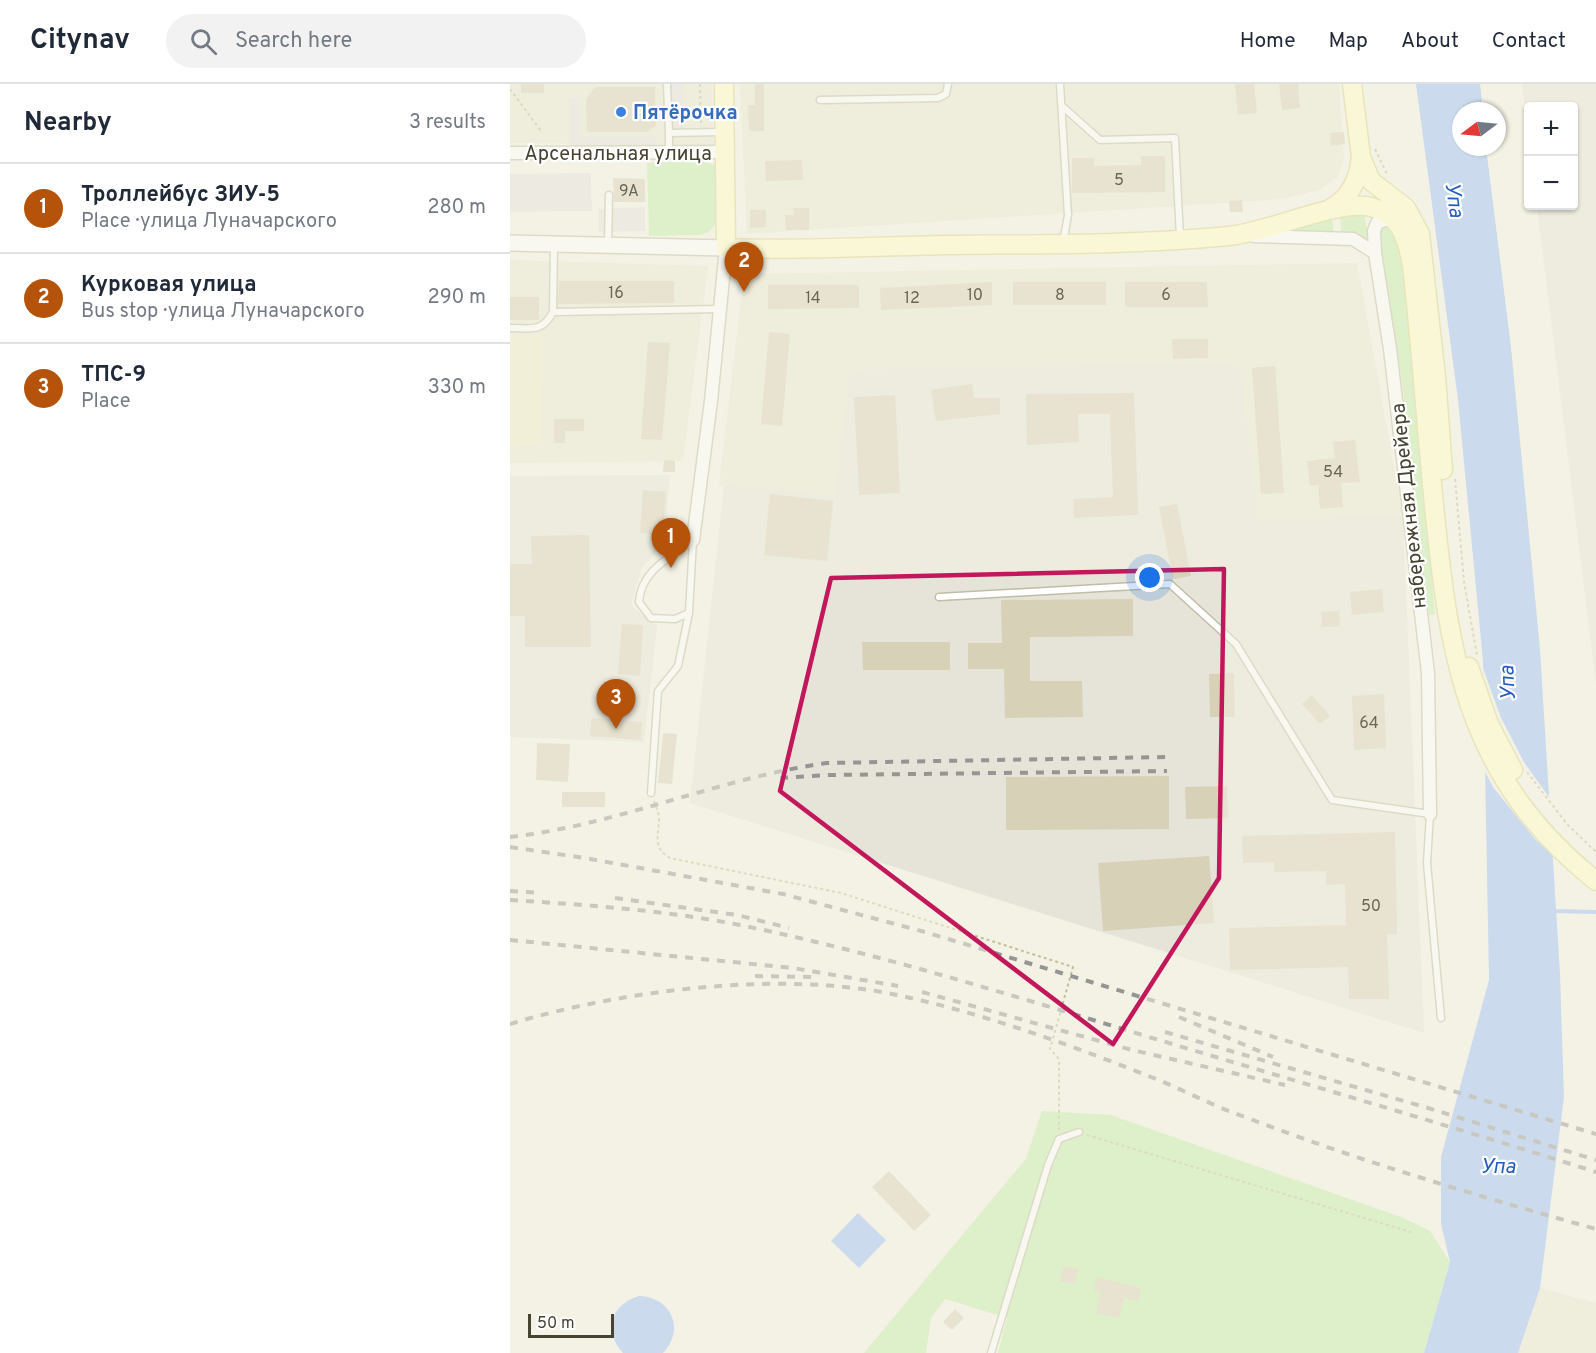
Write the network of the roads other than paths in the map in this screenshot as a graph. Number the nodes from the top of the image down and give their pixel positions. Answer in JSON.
{"nodes":[{"id":1,"x":667,"y":84,"type":"edge"},
{"id":2,"x":724,"y":84,"type":"edge"},
{"id":3,"x":948,"y":84,"type":"edge"},
{"id":4,"x":1060,"y":84,"type":"edge"},
{"id":5,"x":1352,"y":84,"type":"edge"},
{"id":6,"x":820,"y":100,"type":"dead end"},
{"id":7,"x":1062,"y":106,"type":"junction"},
{"id":8,"x":726,"y":132,"type":"junction"},
{"id":9,"x":669,"y":133,"type":"junction"},
{"id":10,"x":727,"y":152,"type":"junction"},
{"id":11,"x":510,"y":153,"type":"edge"},
{"id":12,"x":669,"y":153,"type":"junction"},
{"id":13,"x":1361,"y":157,"type":"junction"},
{"id":14,"x":609,"y":195,"type":"dead end"},
{"id":15,"x":1323,"y":213,"type":"junction"},
{"id":16,"x":1398,"y":222,"type":"junction"},
{"id":17,"x":1232,"y":236,"type":"junction"},
{"id":18,"x":1180,"y":238,"type":"junction"},
{"id":19,"x":510,"y":243,"type":"edge"},
{"id":20,"x":1062,"y":243,"type":"junction"},
{"id":21,"x":554,"y":244,"type":"junction"},
{"id":22,"x":608,"y":245,"type":"junction"},
{"id":23,"x":726,"y":248,"type":"junction"},
{"id":24,"x":1375,"y":253,"type":"junction"},
{"id":25,"x":721,"y":309,"type":"junction"},
{"id":26,"x":553,"y":312,"type":"junction"},
{"id":27,"x":510,"y":328,"type":"edge"},
{"id":28,"x":693,"y":540,"type":"junction"},
{"id":29,"x":1453,"y":584,"type":"junction"},
{"id":30,"x":939,"y":597,"type":"dead end"},
{"id":31,"x":688,"y":613,"type":"junction"},
{"id":32,"x":651,"y":793,"type":"road end"},
{"id":33,"x":1430,"y":814,"type":"junction"},
{"id":34,"x":1596,"y":864,"type":"edge"},
{"id":35,"x":1596,"y":881,"type":"edge"},
{"id":36,"x":1441,"y":1018,"type":"dead end"},
{"id":37,"x":1079,"y":1132,"type":"road end"},
{"id":38,"x":991,"y":1353,"type":"edge"}],
"edges":[{"from":1,"to":9,"type":"lane"},
{"from":2,"to":8,"type":"main road"},
{"from":3,"to":6,"type":"lane"},
{"from":4,"to":7,"type":"lane"},
{"from":5,"to":13,"type":"main road"},
{"from":7,"to":18,"type":"lane"},
{"from":7,"to":20,"type":"lane"},
{"from":8,"to":9,"type":"lane"},
{"from":8,"to":10,"type":"main road"},
{"from":9,"to":12,"type":"lane"},
{"from":10,"to":12,"type":"street","name":"Арсенальная улица"},
{"from":10,"to":23,"type":"main road"},
{"from":11,"to":12,"type":"street","name":"Арсенальная улица"},
{"from":13,"to":15,"type":"main road"},
{"from":13,"to":29,"type":"main road"},
{"from":14,"to":22,"type":"lane"},
{"from":15,"to":16,"type":"main road"},
{"from":15,"to":17,"type":"main road"},
{"from":16,"to":24,"type":"street","name":"набережная Дрейера"},
{"from":16,"to":29,"type":"main road"},
{"from":17,"to":18,"type":"main road"},
{"from":17,"to":24,"type":"street"},
{"from":18,"to":20,"type":"main road"},
{"from":19,"to":21,"type":"street"},
{"from":20,"to":23,"type":"main road"},
{"from":21,"to":22,"type":"street"},
{"from":21,"to":26,"type":"lane"},
{"from":22,"to":23,"type":"street"},
{"from":23,"to":25,"type":"street"},
{"from":24,"to":33,"type":"street","name":"набережная Дрейера"},
{"from":25,"to":26,"type":"lane"},
{"from":25,"to":28,"type":"street"},
{"from":26,"to":27,"type":"lane"},
{"from":28,"to":31,"type":"lane"},
{"from":28,"to":31,"type":"lane"},
{"from":29,"to":34,"type":"main road"},
{"from":29,"to":35,"type":"main road"},
{"from":30,"to":33,"type":"lane"},
{"from":31,"to":32,"type":"lane"},
{"from":33,"to":36,"type":"lane"},
{"from":37,"to":38,"type":"lane"}]}
